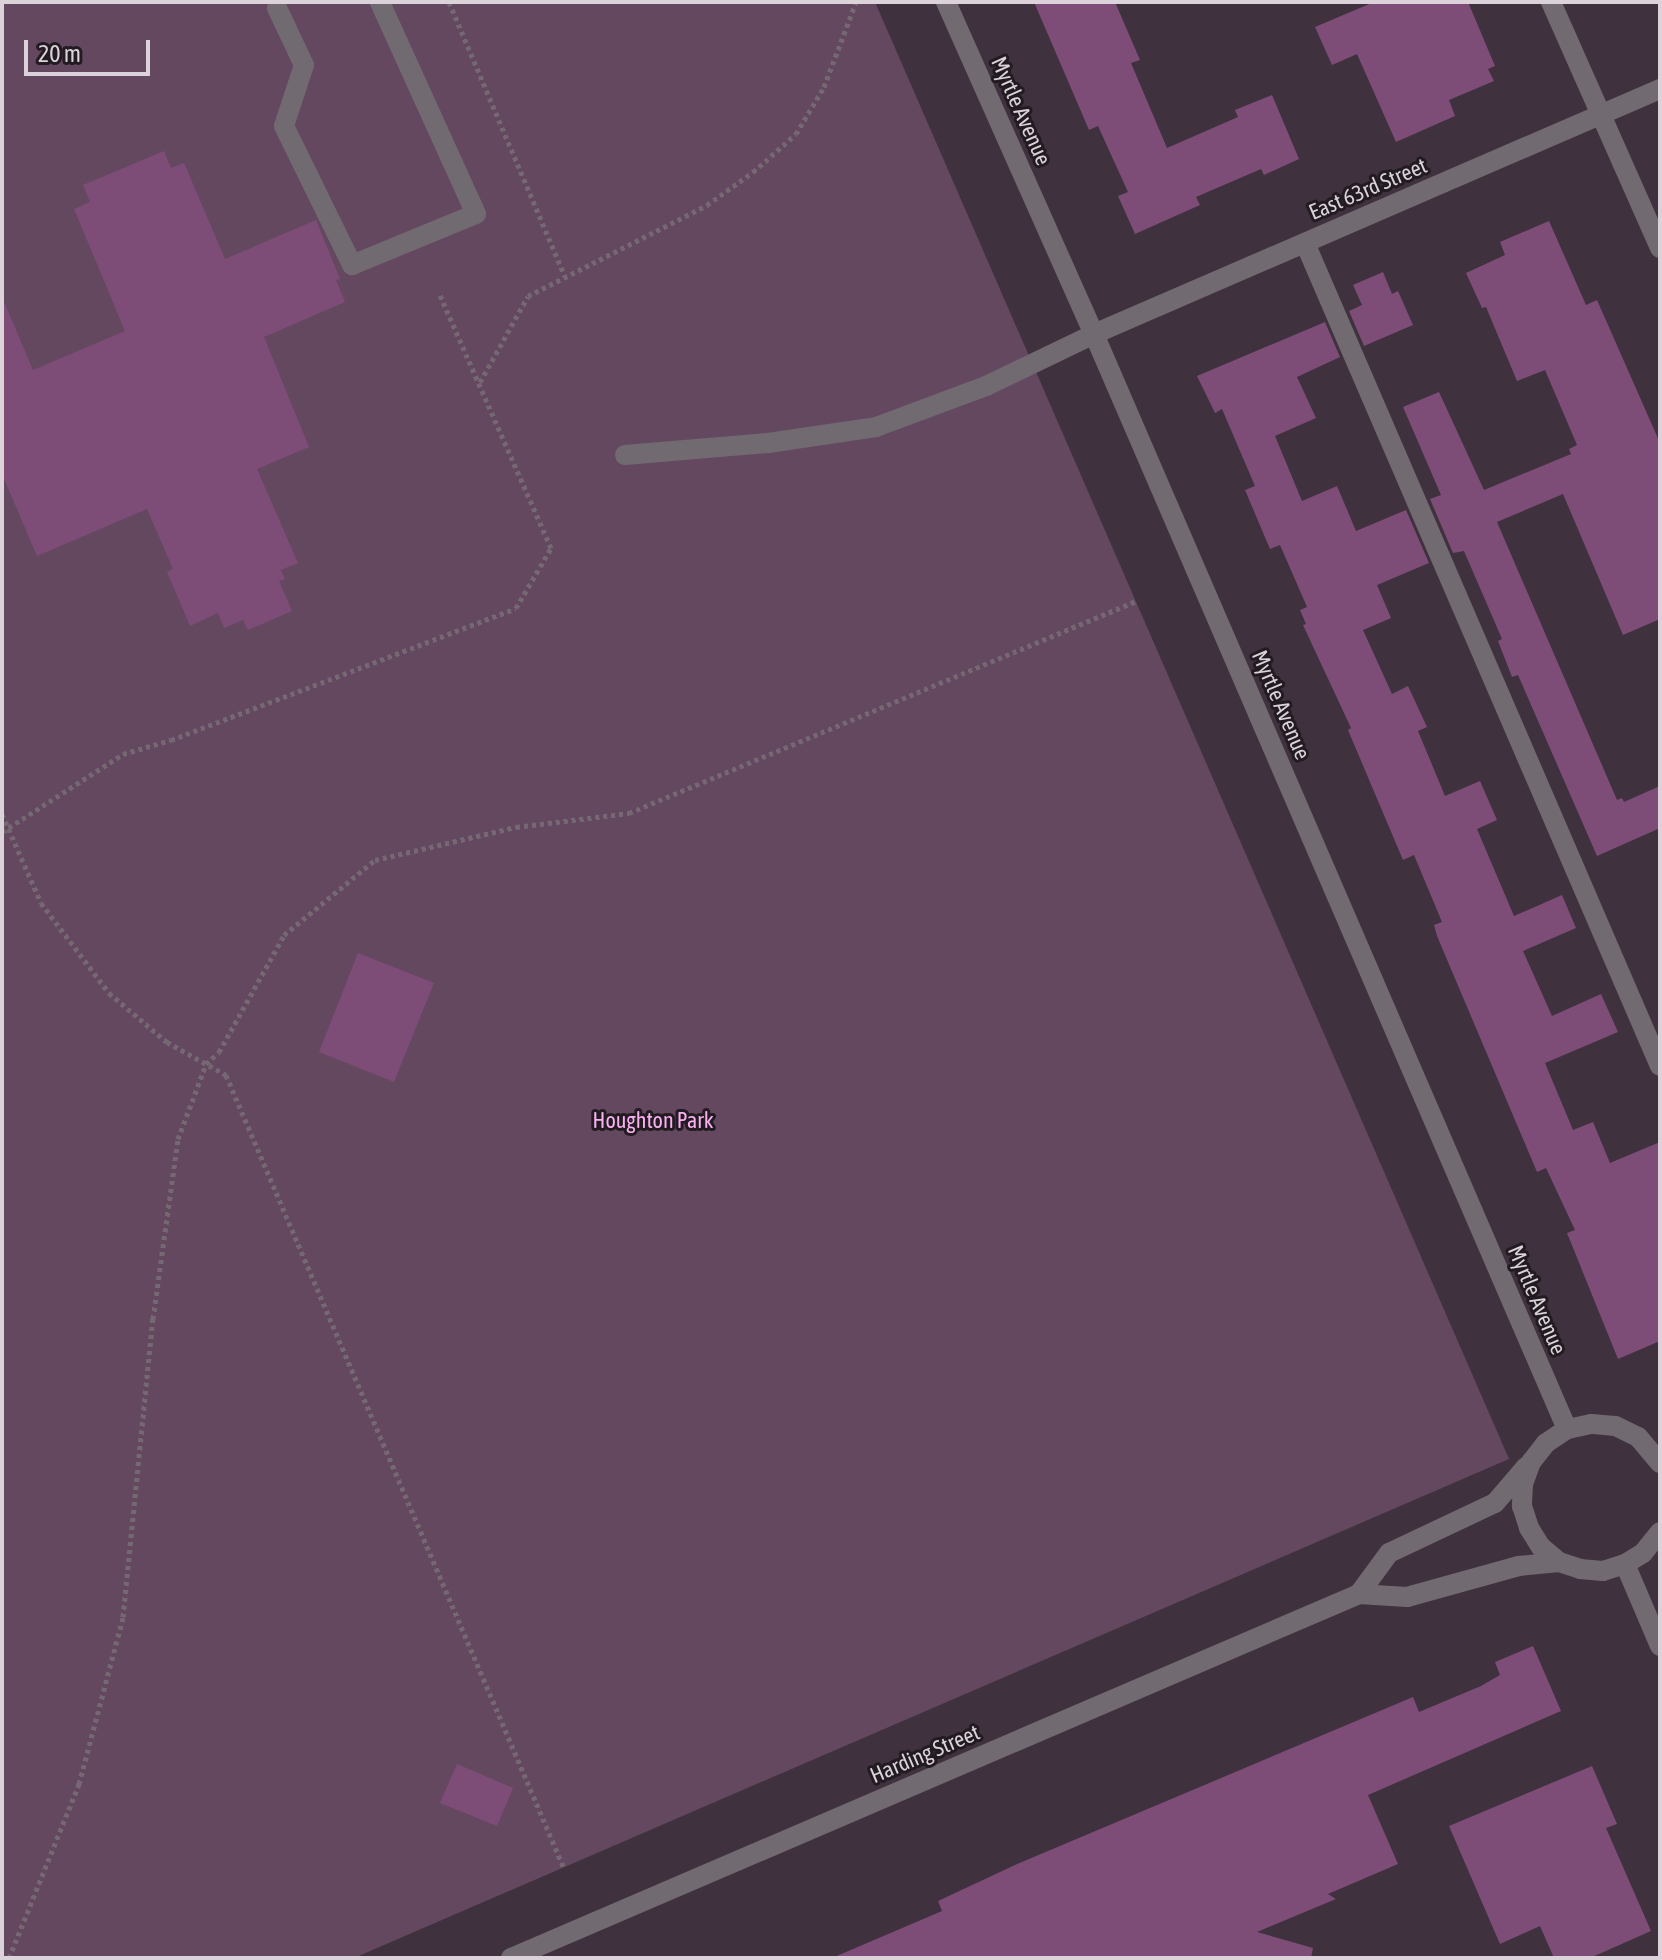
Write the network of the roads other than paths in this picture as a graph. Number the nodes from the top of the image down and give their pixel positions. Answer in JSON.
{"nodes":[{"id":1,"x":380,"y":2,"type":"edge"},
{"id":2,"x":946,"y":2,"type":"edge"},
{"id":3,"x":1551,"y":2,"type":"edge"},
{"id":4,"x":280,"y":4,"type":"edge"},
{"id":5,"x":1660,"y":89,"type":"edge"},
{"id":6,"x":1599,"y":116,"type":"junction"},
{"id":7,"x":1305,"y":243,"type":"junction"},
{"id":8,"x":1660,"y":248,"type":"edge"},
{"id":9,"x":1094,"y":334,"type":"junction"},
{"id":10,"x":625,"y":455,"type":"dead end"},
{"id":11,"x":1660,"y":1066,"type":"edge"},
{"id":12,"x":1567,"y":1429,"type":"junction"},
{"id":13,"x":1660,"y":1433,"type":"edge"},
{"id":14,"x":1638,"y":1437,"type":"junction"},
{"id":15,"x":1531,"y":1462,"type":"junction"},
{"id":16,"x":1660,"y":1463,"type":"edge"},
{"id":17,"x":1660,"y":1532,"type":"edge"},
{"id":18,"x":1559,"y":1562,"type":"junction"},
{"id":19,"x":1625,"y":1564,"type":"junction"},
{"id":20,"x":1359,"y":1594,"type":"junction"},
{"id":21,"x":1660,"y":1646,"type":"edge"},
{"id":22,"x":511,"y":1958,"type":"edge"}],
"edges":[{"from":1,"to":4,"type":"street"},
{"from":2,"to":9,"type":"street","name":"Myrtle Avenue"},
{"from":3,"to":6,"type":"street"},
{"from":5,"to":6,"type":"street","name":"East 63rd Street"},
{"from":6,"to":7,"type":"street","name":"East 63rd Street"},
{"from":6,"to":8,"type":"street"},
{"from":7,"to":9,"type":"street","name":"East 63rd Street"},
{"from":7,"to":11,"type":"street"},
{"from":9,"to":10,"type":"street","name":"East 63rd Street"},
{"from":9,"to":12,"type":"street","name":"Myrtle Avenue"},
{"from":12,"to":14,"type":"street"},
{"from":12,"to":15,"type":"street"},
{"from":13,"to":14,"type":"street"},
{"from":14,"to":16,"type":"street"},
{"from":15,"to":18,"type":"street"},
{"from":15,"to":20,"type":"street"},
{"from":17,"to":19,"type":"street"},
{"from":18,"to":19,"type":"street","name":"Harding Street"},
{"from":18,"to":20,"type":"street","name":"Harding Street"},
{"from":19,"to":21,"type":"street"},
{"from":20,"to":22,"type":"street","name":"Harding Street"}]}
